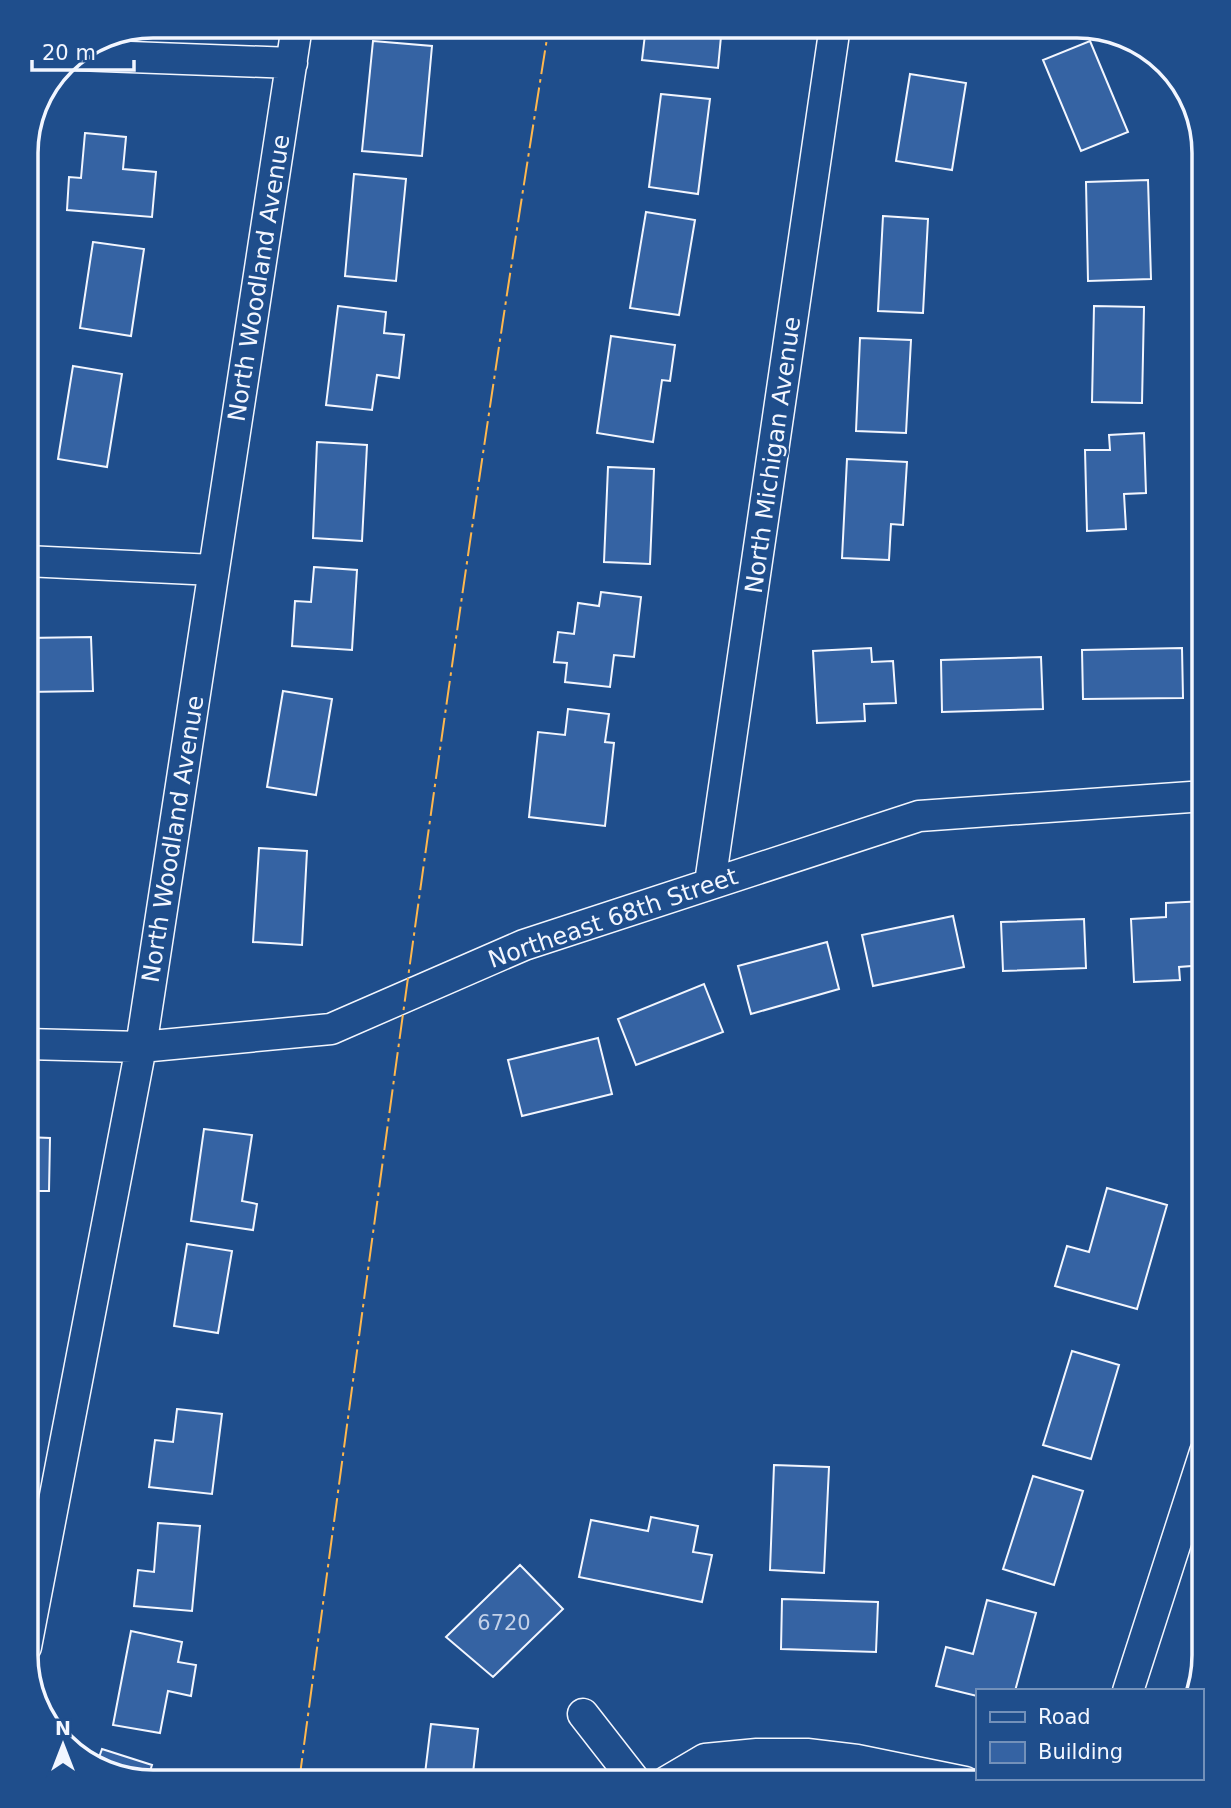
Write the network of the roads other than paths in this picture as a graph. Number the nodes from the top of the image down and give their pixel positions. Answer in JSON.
{"nodes":[{"id":1,"x":295,"y":38,"type":"edge"},
{"id":2,"x":833,"y":39,"type":"edge"},
{"id":3,"x":94,"y":56,"type":"edge"},
{"id":4,"x":292,"y":63,"type":"junction"},
{"id":5,"x":39,"y":562,"type":"edge"},
{"id":6,"x":214,"y":570,"type":"junction"},
{"id":7,"x":1192,"y":797,"type":"edge"},
{"id":8,"x":710,"y":883,"type":"junction"},
{"id":9,"x":38,"y":1044,"type":"edge"},
{"id":10,"x":141,"y":1047,"type":"junction"},
{"id":11,"x":1192,"y":1492,"type":"edge"},
{"id":12,"x":38,"y":1540,"type":"edge"},
{"id":13,"x":1129,"y":1689,"type":"edge"},
{"id":14,"x":583,"y":1714,"type":"dead end"},
{"id":15,"x":626,"y":1770,"type":"edge"},
{"id":16,"x":687,"y":1770,"type":"edge"},
{"id":17,"x":905,"y":1770,"type":"edge"}],
"edges":[{"from":1,"to":4,"type":"street","name":"North Woodland Avenue"},
{"from":2,"to":8,"type":"street","name":"North Michigan Avenue"},
{"from":3,"to":4,"type":"street"},
{"from":4,"to":6,"type":"street","name":"North Woodland Avenue"},
{"from":5,"to":6,"type":"street"},
{"from":6,"to":10,"type":"street","name":"North Woodland Avenue"},
{"from":7,"to":8,"type":"street","name":"Northeast 68th Street"},
{"from":8,"to":10,"type":"street","name":"Northeast 68th Street"},
{"from":9,"to":10,"type":"street","name":"Northeast 68th Street"},
{"from":10,"to":12,"type":"street","name":"North Woodland Avenue"},
{"from":11,"to":13,"type":"street"},
{"from":14,"to":15,"type":"street"},
{"from":16,"to":17,"type":"street"}]}
